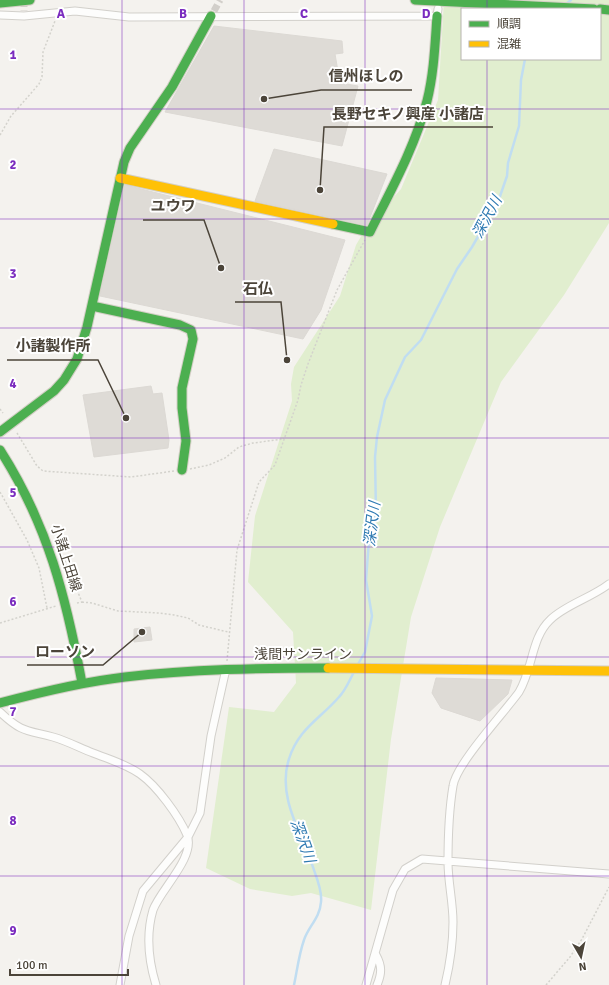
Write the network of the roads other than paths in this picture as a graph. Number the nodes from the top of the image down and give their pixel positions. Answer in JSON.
{"nodes":[{"id":1,"x":30,"y":0,"type":"edge"},
{"id":2,"x":415,"y":0,"type":"edge"},
{"id":3,"x":0,"y":3,"type":"edge"},
{"id":4,"x":578,"y":8,"type":"edge"},
{"id":5,"x":438,"y":13,"type":"joint"},
{"id":6,"x":213,"y":14,"type":"junction"},
{"id":7,"x":0,"y":16,"type":"edge"},
{"id":8,"x":120,"y":178,"type":"junction"},
{"id":9,"x":92,"y":306,"type":"junction"},
{"id":10,"x":0,"y":432,"type":"edge"},
{"id":11,"x":0,"y":450,"type":"edge"},
{"id":12,"x":182,"y":470,"type":"road end"},
{"id":13,"x":609,"y":584,"type":"edge"},
{"id":14,"x":226,"y":669,"type":"junction"},
{"id":15,"x":530,"y":670,"type":"junction"},
{"id":16,"x":609,"y":671,"type":"edge"},
{"id":17,"x":82,"y":683,"type":"junction"},
{"id":18,"x":0,"y":702,"type":"edge"},
{"id":19,"x":0,"y":712,"type":"edge"},
{"id":20,"x":188,"y":837,"type":"junction"},
{"id":21,"x":448,"y":861,"type":"junction"},
{"id":22,"x":609,"y":874,"type":"edge"},
{"id":23,"x":376,"y":955,"type":"junction"},
{"id":24,"x":120,"y":985,"type":"edge"},
{"id":25,"x":156,"y":985,"type":"edge"},
{"id":26,"x":366,"y":985,"type":"edge"},
{"id":27,"x":378,"y":985,"type":"edge"},
{"id":28,"x":445,"y":985,"type":"edge"}],
"edges":[{"from":1,"to":3,"type":"main road"},
{"from":2,"to":4,"type":"main road"},
{"from":5,"to":6,"type":"street"},
{"from":5,"to":8,"type":"main road"},
{"from":6,"to":7,"type":"street"},
{"from":6,"to":8,"type":"main road"},
{"from":8,"to":9,"type":"main road"},
{"from":9,"to":10,"type":"main road"},
{"from":9,"to":12,"type":"main road"},
{"from":11,"to":17,"type":"main road","name":"小諸上田線"},
{"from":13,"to":15,"type":"street"},
{"from":14,"to":15,"type":"main road","name":"浅間サンライン"},
{"from":14,"to":17,"type":"main road","name":"浅間サンライン"},
{"from":14,"to":20,"type":"street"},
{"from":15,"to":16,"type":"main road","name":"浅間サンライン"},
{"from":15,"to":21,"type":"street"},
{"from":17,"to":18,"type":"main road","name":"浅間サンライン"},
{"from":19,"to":20,"type":"street"},
{"from":20,"to":24,"type":"street"},
{"from":20,"to":25,"type":"street"},
{"from":21,"to":22,"type":"street"},
{"from":21,"to":23,"type":"street"},
{"from":21,"to":28,"type":"street"},
{"from":23,"to":26,"type":"street"},
{"from":23,"to":27,"type":"street"}]}
